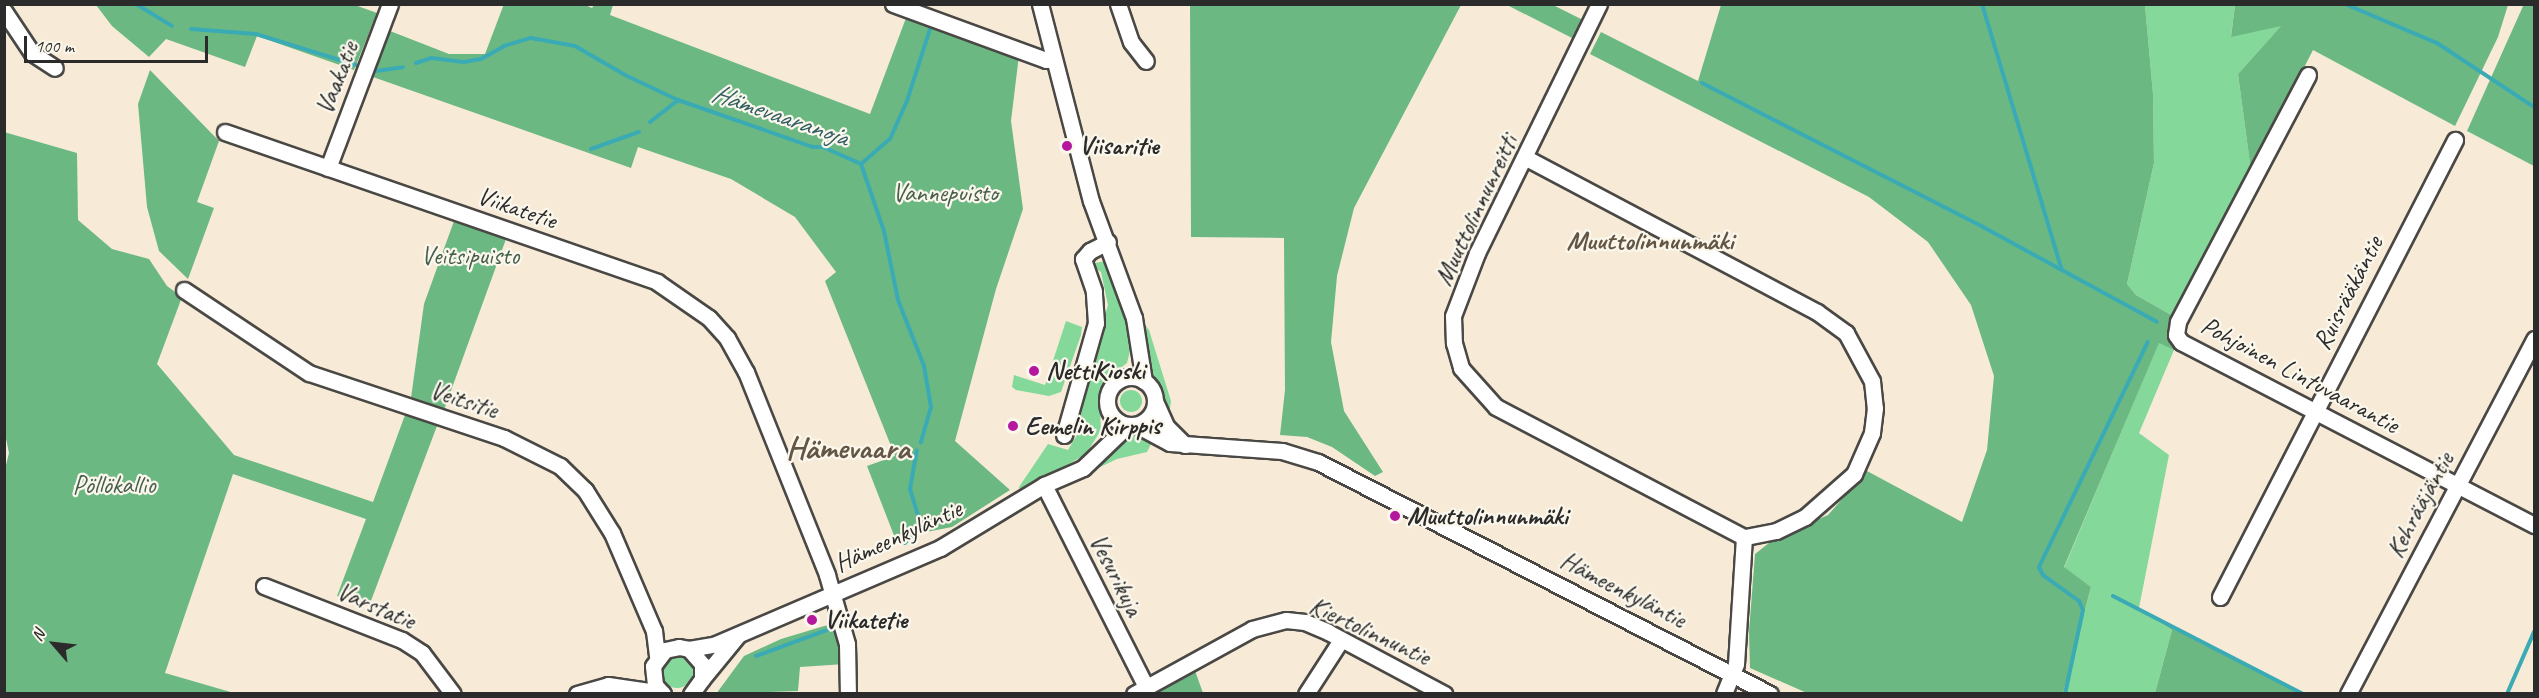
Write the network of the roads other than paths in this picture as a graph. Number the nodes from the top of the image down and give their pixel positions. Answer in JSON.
{"nodes":[{"id":1,"x":390,"y":4,"type":"edge"},
{"id":2,"x":893,"y":4,"type":"edge"},
{"id":3,"x":1040,"y":4,"type":"edge"},
{"id":4,"x":1118,"y":4,"type":"edge"},
{"id":5,"x":1599,"y":4,"type":"edge"},
{"id":6,"x":4,"y":10,"type":"edge"},
{"id":7,"x":1053,"y":58,"type":"junction"},
{"id":8,"x":1146,"y":61,"type":"dead end"},
{"id":9,"x":55,"y":68,"type":"dead end"},
{"id":10,"x":2308,"y":75,"type":"dead end"},
{"id":11,"x":225,"y":132,"type":"dead end"},
{"id":12,"x":2455,"y":140,"type":"dead end"},
{"id":13,"x":1526,"y":158,"type":"junction"},
{"id":14,"x":328,"y":168,"type":"junction"},
{"id":15,"x":1108,"y":242,"type":"junction"},
{"id":16,"x":184,"y":290,"type":"dead end"},
{"id":17,"x":2535,"y":339,"type":"edge"},
{"id":18,"x":1138,"y":351,"type":"junction"},
{"id":19,"x":1124,"y":378,"type":"junction"},
{"id":20,"x":1144,"y":381,"type":"junction"},
{"id":21,"x":1155,"y":401,"type":"junction"},
{"id":22,"x":2315,"y":410,"type":"junction"},
{"id":23,"x":1113,"y":417,"type":"junction"},
{"id":24,"x":1132,"y":425,"type":"junction"},
{"id":25,"x":1064,"y":435,"type":"dead end"},
{"id":26,"x":1185,"y":445,"type":"junction"},
{"id":27,"x":1099,"y":452,"type":"junction"},
{"id":28,"x":1044,"y":485,"type":"junction"},
{"id":29,"x":2458,"y":485,"type":"junction"},
{"id":30,"x":2535,"y":525,"type":"edge"},
{"id":31,"x":1744,"y":537,"type":"junction"},
{"id":32,"x":264,"y":586,"type":"dead end"},
{"id":33,"x":833,"y":593,"type":"junction"},
{"id":34,"x":2220,"y":597,"type":"dead end"},
{"id":35,"x":654,"y":631,"type":"junction"},
{"id":36,"x":740,"y":632,"type":"junction"},
{"id":37,"x":1341,"y":640,"type":"junction"},
{"id":38,"x":681,"y":648,"type":"junction"},
{"id":39,"x":655,"y":661,"type":"junction"},
{"id":40,"x":1733,"y":674,"type":"junction"},
{"id":41,"x":702,"y":679,"type":"junction"},
{"id":42,"x":620,"y":686,"type":"junction"},
{"id":43,"x":1140,"y":690,"type":"edge"},
{"id":44,"x":453,"y":693,"type":"edge"},
{"id":45,"x":577,"y":693,"type":"edge"},
{"id":46,"x":662,"y":693,"type":"edge"},
{"id":47,"x":691,"y":693,"type":"edge"},
{"id":48,"x":848,"y":693,"type":"edge"},
{"id":49,"x":1306,"y":693,"type":"edge"},
{"id":50,"x":1444,"y":693,"type":"edge"},
{"id":51,"x":1724,"y":693,"type":"edge"},
{"id":52,"x":1770,"y":693,"type":"edge"},
{"id":53,"x":2348,"y":693,"type":"edge"}],
"edges":[{"from":1,"to":14,"type":"street","name":"Vaakatie"},
{"from":2,"to":7,"type":"street"},
{"from":3,"to":7,"type":"street"},
{"from":4,"to":8,"type":"street"},
{"from":5,"to":13,"type":"street","name":"Muuttolinnunreitti"},
{"from":6,"to":9,"type":"street"},
{"from":7,"to":15,"type":"street"},
{"from":10,"to":22,"type":"street","name":"Pohjoinen Lintuvaarantie"},
{"from":11,"to":14,"type":"street","name":"Viikatetie"},
{"from":12,"to":22,"type":"street","name":"Ruisrääkäntie"},
{"from":13,"to":31,"type":"street","name":"Muuttolinnunreitti"},
{"from":13,"to":31,"type":"street"},
{"from":14,"to":33,"type":"street","name":"Viikatetie"},
{"from":15,"to":18,"type":"street"},
{"from":15,"to":25,"type":"street"},
{"from":16,"to":35,"type":"street","name":"Veitsitie"},
{"from":17,"to":29,"type":"street","name":"Kehrääjäntie"},
{"from":18,"to":19,"type":"street"},
{"from":18,"to":20,"type":"street"},
{"from":19,"to":20,"type":"street"},
{"from":19,"to":23,"type":"street"},
{"from":20,"to":21,"type":"street"},
{"from":21,"to":24,"type":"street"},
{"from":21,"to":26,"type":"street"},
{"from":22,"to":29,"type":"street","name":"Pohjoinen Lintuvaarantie"},
{"from":22,"to":34,"type":"street","name":"Ruisrääkäntie"},
{"from":23,"to":24,"type":"street"},
{"from":23,"to":27,"type":"street","name":"Hämeenkyläntie"},
{"from":24,"to":26,"type":"street","name":"Hämeenkyläntie"},
{"from":24,"to":27,"type":"street","name":"Hämeenkyläntie"},
{"from":26,"to":40,"type":"street","name":"Hämeenkyläntie"},
{"from":27,"to":28,"type":"street","name":"Hämeenkyläntie"},
{"from":28,"to":33,"type":"street","name":"Hämeenkyläntie"},
{"from":28,"to":43,"type":"street","name":"Vesurikuja"},
{"from":29,"to":30,"type":"street","name":"Pohjoinen Lintuvaarantie"},
{"from":29,"to":53,"type":"street","name":"Kehrääjäntie"},
{"from":31,"to":40,"type":"street"},
{"from":32,"to":44,"type":"street","name":"Varstatie"},
{"from":33,"to":36,"type":"street","name":"Hämeenkyläntie"},
{"from":33,"to":48,"type":"street","name":"Viikatetie"},
{"from":35,"to":38,"type":"street","name":"Veitsitie"},
{"from":35,"to":39,"type":"street","name":"Veitsitie"},
{"from":36,"to":38,"type":"street","name":"Hämeenkyläntie"},
{"from":36,"to":41,"type":"street","name":"Hämeenkyläntie"},
{"from":37,"to":43,"type":"street","name":"Kiertolinnuntie"},
{"from":37,"to":49,"type":"street"},
{"from":37,"to":50,"type":"street","name":"Kiertolinnuntie"},
{"from":38,"to":39,"type":"street","name":"Hämeenkyläntie"},
{"from":38,"to":41,"type":"street"},
{"from":39,"to":42,"type":"street"},
{"from":39,"to":46,"type":"street","name":"Veitsitie"},
{"from":40,"to":51,"type":"street"},
{"from":40,"to":52,"type":"street","name":"Hämeenkyläntie"},
{"from":41,"to":47,"type":"street","name":"Hämeenkyläntie"},
{"from":42,"to":45,"type":"street"},
{"from":42,"to":46,"type":"street"}]}
